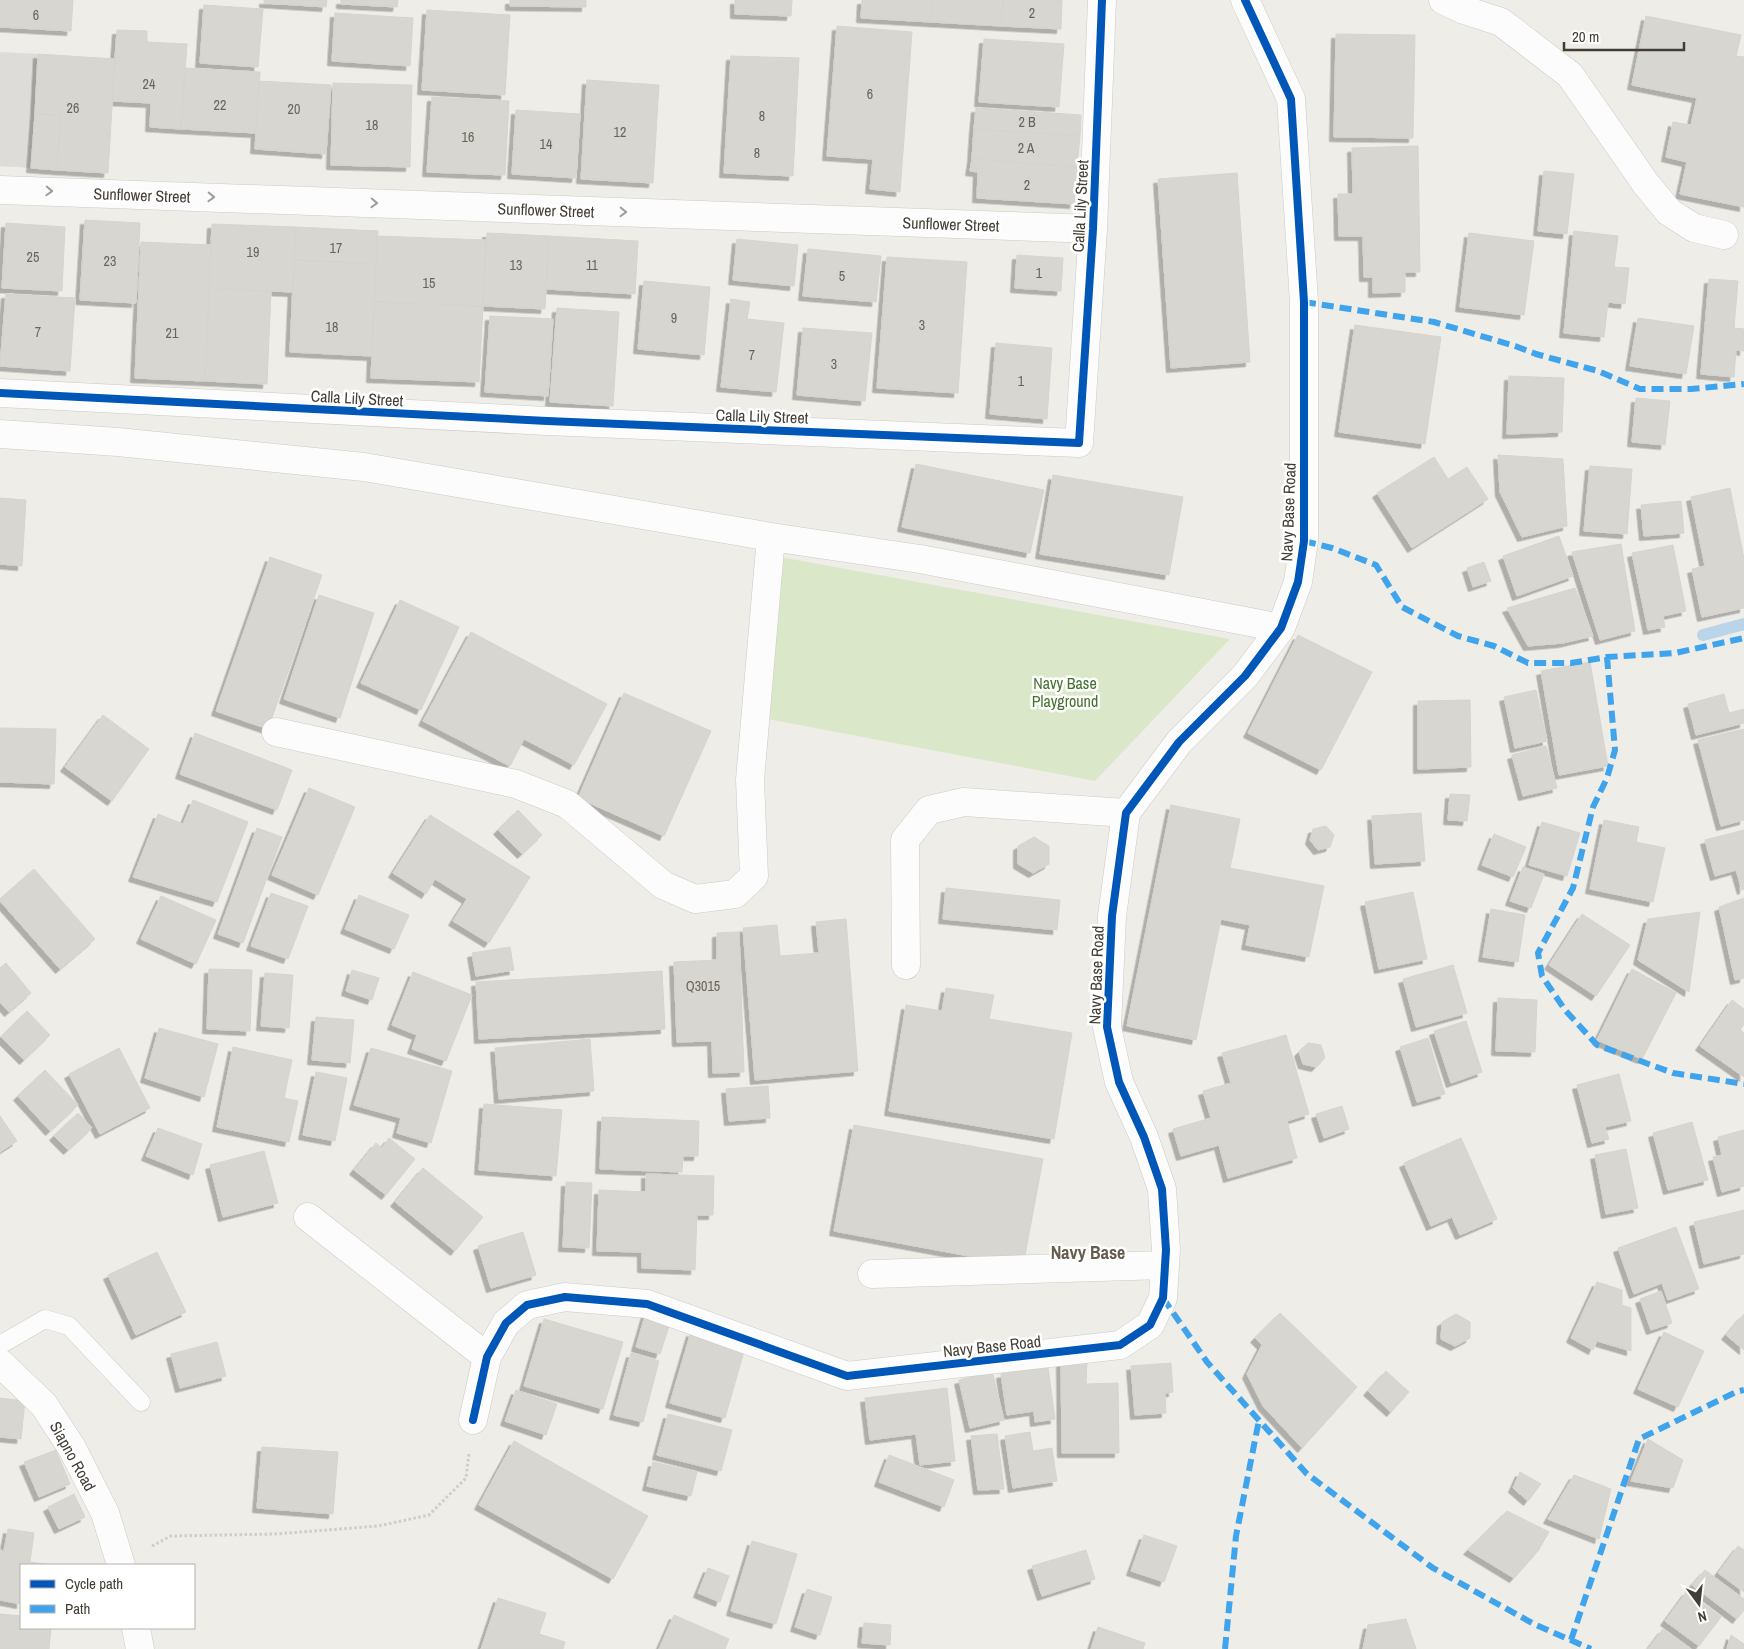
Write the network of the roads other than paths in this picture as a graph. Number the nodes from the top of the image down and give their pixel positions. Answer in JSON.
{"nodes":[{"id":1,"x":1102,"y":0,"type":"edge"},
{"id":2,"x":1245,"y":0,"type":"edge"},
{"id":3,"x":1443,"y":0,"type":"edge"},
{"id":4,"x":0,"y":190,"type":"edge"},
{"id":5,"x":1093,"y":230,"type":"junction"},
{"id":6,"x":1724,"y":235,"type":"dead end"},
{"id":7,"x":0,"y":393,"type":"edge"},
{"id":8,"x":0,"y":434,"type":"edge"},
{"id":9,"x":771,"y":537,"type":"junction"},
{"id":10,"x":1281,"y":628,"type":"junction"},
{"id":11,"x":276,"y":732,"type":"dead end"},
{"id":12,"x":1126,"y":813,"type":"junction"},
{"id":13,"x":906,"y":965,"type":"dead end"},
{"id":14,"x":308,"y":1217,"type":"dead end"},
{"id":15,"x":1165,"y":1265,"type":"junction"},
{"id":16,"x":872,"y":1274,"type":"dead end"},
{"id":17,"x":0,"y":1345,"type":"edge"},
{"id":18,"x":487,"y":1357,"type":"junction"},
{"id":19,"x":0,"y":1363,"type":"edge"},
{"id":20,"x":142,"y":1402,"type":"dead end"},
{"id":21,"x":473,"y":1420,"type":"road end"},
{"id":22,"x":121,"y":1564,"type":"edge"},
{"id":23,"x":136,"y":1629,"type":"edge"},
{"id":24,"x":140,"y":1649,"type":"edge"}],
"edges":[{"from":1,"to":5,"type":"street","name":"Calla Lily Street"},
{"from":2,"to":10,"type":"street","name":"Navy Base Road"},
{"from":3,"to":6,"type":"street"},
{"from":4,"to":5,"type":"street","name":"Sunflower Street","one_way":true},
{"from":5,"to":7,"type":"street","name":"Calla Lily Street"},
{"from":8,"to":9,"type":"street"},
{"from":9,"to":10,"type":"street"},
{"from":9,"to":11,"type":"street"},
{"from":10,"to":12,"type":"street","name":"Navy Base Road"},
{"from":12,"to":13,"type":"street"},
{"from":12,"to":15,"type":"street","name":"Navy Base Road"},
{"from":14,"to":18,"type":"street"},
{"from":15,"to":16,"type":"street"},
{"from":15,"to":18,"type":"street","name":"Navy Base Road"},
{"from":17,"to":20,"type":"lane"},
{"from":18,"to":21,"type":"street","name":"Navy Base Road"},
{"from":19,"to":22,"type":"street","name":"Siapno Road"},
{"from":23,"to":24,"type":"street"}]}
